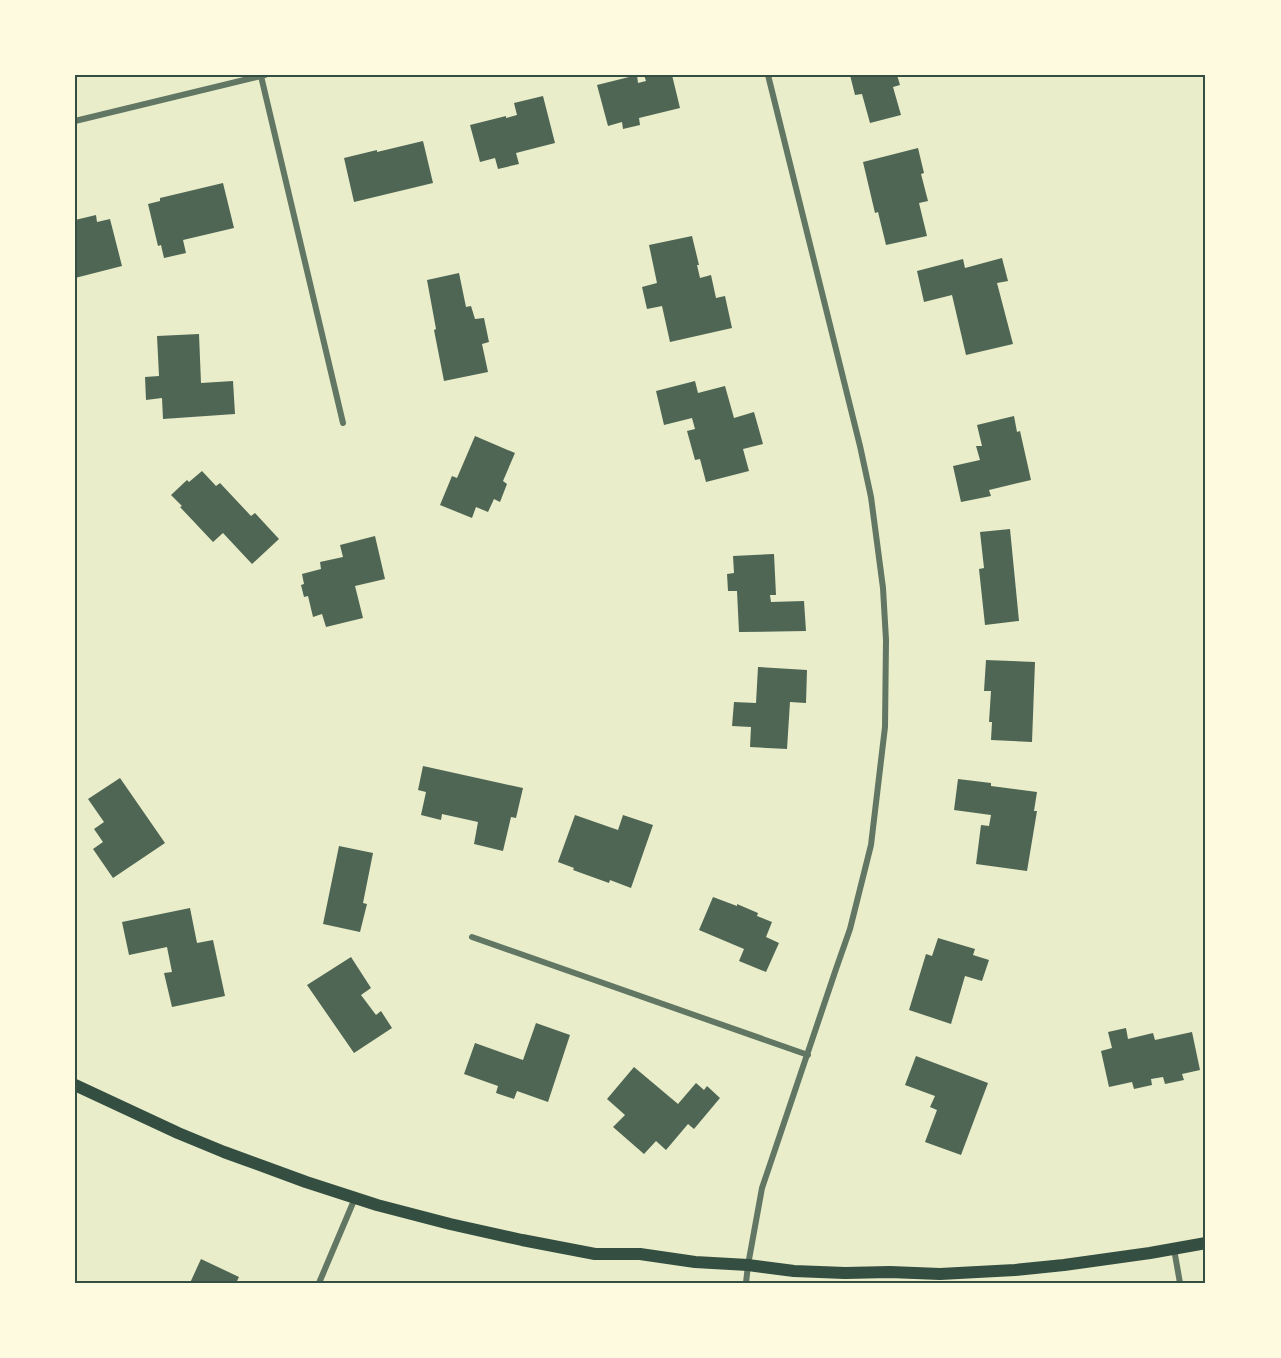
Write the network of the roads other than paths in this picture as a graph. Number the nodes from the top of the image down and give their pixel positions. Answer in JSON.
{"nodes":[{"id":1,"x":768,"y":75,"type":"edge"},
{"id":2,"x":263,"y":76,"type":"edge"},
{"id":3,"x":75,"y":121,"type":"edge"},
{"id":4,"x":343,"y":423,"type":"dead end"},
{"id":5,"x":472,"y":938,"type":"dead end"},
{"id":6,"x":808,"y":1055,"type":"junction"},
{"id":7,"x":75,"y":1085,"type":"edge"},
{"id":8,"x":356,"y":1198,"type":"junction"},
{"id":9,"x":1206,"y":1243,"type":"edge"},
{"id":10,"x":1174,"y":1249,"type":"junction"},
{"id":11,"x":748,"y":1265,"type":"junction"},
{"id":12,"x":319,"y":1283,"type":"edge"},
{"id":13,"x":746,"y":1283,"type":"edge"},
{"id":14,"x":1180,"y":1283,"type":"edge"}],
"edges":[{"from":1,"to":6,"type":"street"},
{"from":2,"to":3,"type":"street"},
{"from":2,"to":4,"type":"street"},
{"from":5,"to":6,"type":"street"},
{"from":6,"to":11,"type":"street"},
{"from":7,"to":8,"type":"main road"},
{"from":8,"to":11,"type":"main road"},
{"from":8,"to":12,"type":"street"},
{"from":9,"to":10,"type":"main road"},
{"from":10,"to":11,"type":"main road"},
{"from":10,"to":14,"type":"street"},
{"from":11,"to":13,"type":"street"}]}
